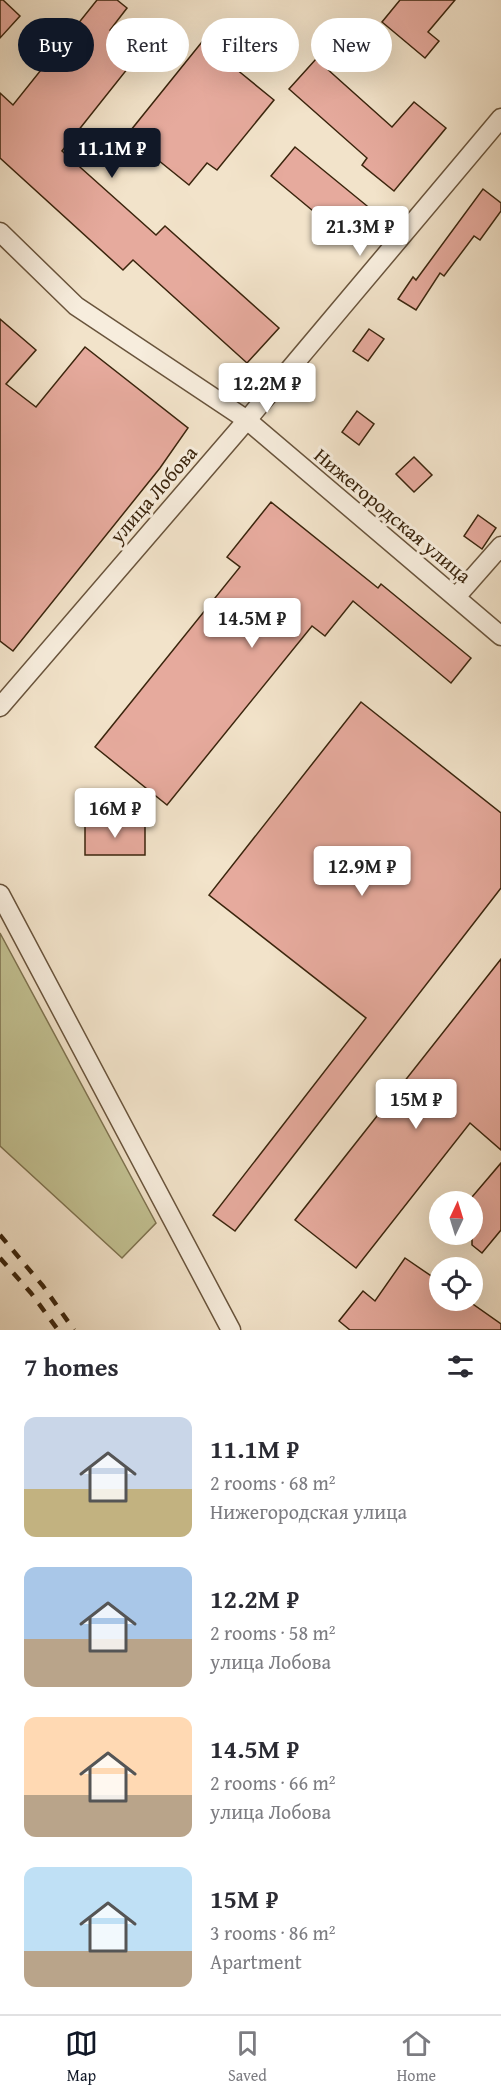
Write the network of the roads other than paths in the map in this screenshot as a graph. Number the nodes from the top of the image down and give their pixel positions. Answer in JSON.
{"nodes":[{"id":1,"x":501,"y":118,"type":"edge"},
{"id":2,"x":0,"y":232,"type":"edge"},
{"id":3,"x":246,"y":420,"type":"junction"},
{"id":4,"x":501,"y":546,"type":"edge"},
{"id":5,"x":456,"y":597,"type":"junction"},
{"id":6,"x":501,"y":636,"type":"edge"},
{"id":7,"x":0,"y":707,"type":"edge"},
{"id":8,"x":0,"y":894,"type":"edge"},
{"id":9,"x":231,"y":1330,"type":"edge"}],
"edges":[{"from":1,"to":3,"type":"street","name":"улица Лобова"},
{"from":2,"to":3,"type":"street","name":"Нижегородская улица"},
{"from":3,"to":5,"type":"street","name":"Нижегородская улица"},
{"from":3,"to":7,"type":"street","name":"улица Лобова"},
{"from":4,"to":5,"type":"street"},
{"from":5,"to":6,"type":"street","name":"Нижегородская улица"},
{"from":8,"to":9,"type":"street"}]}
